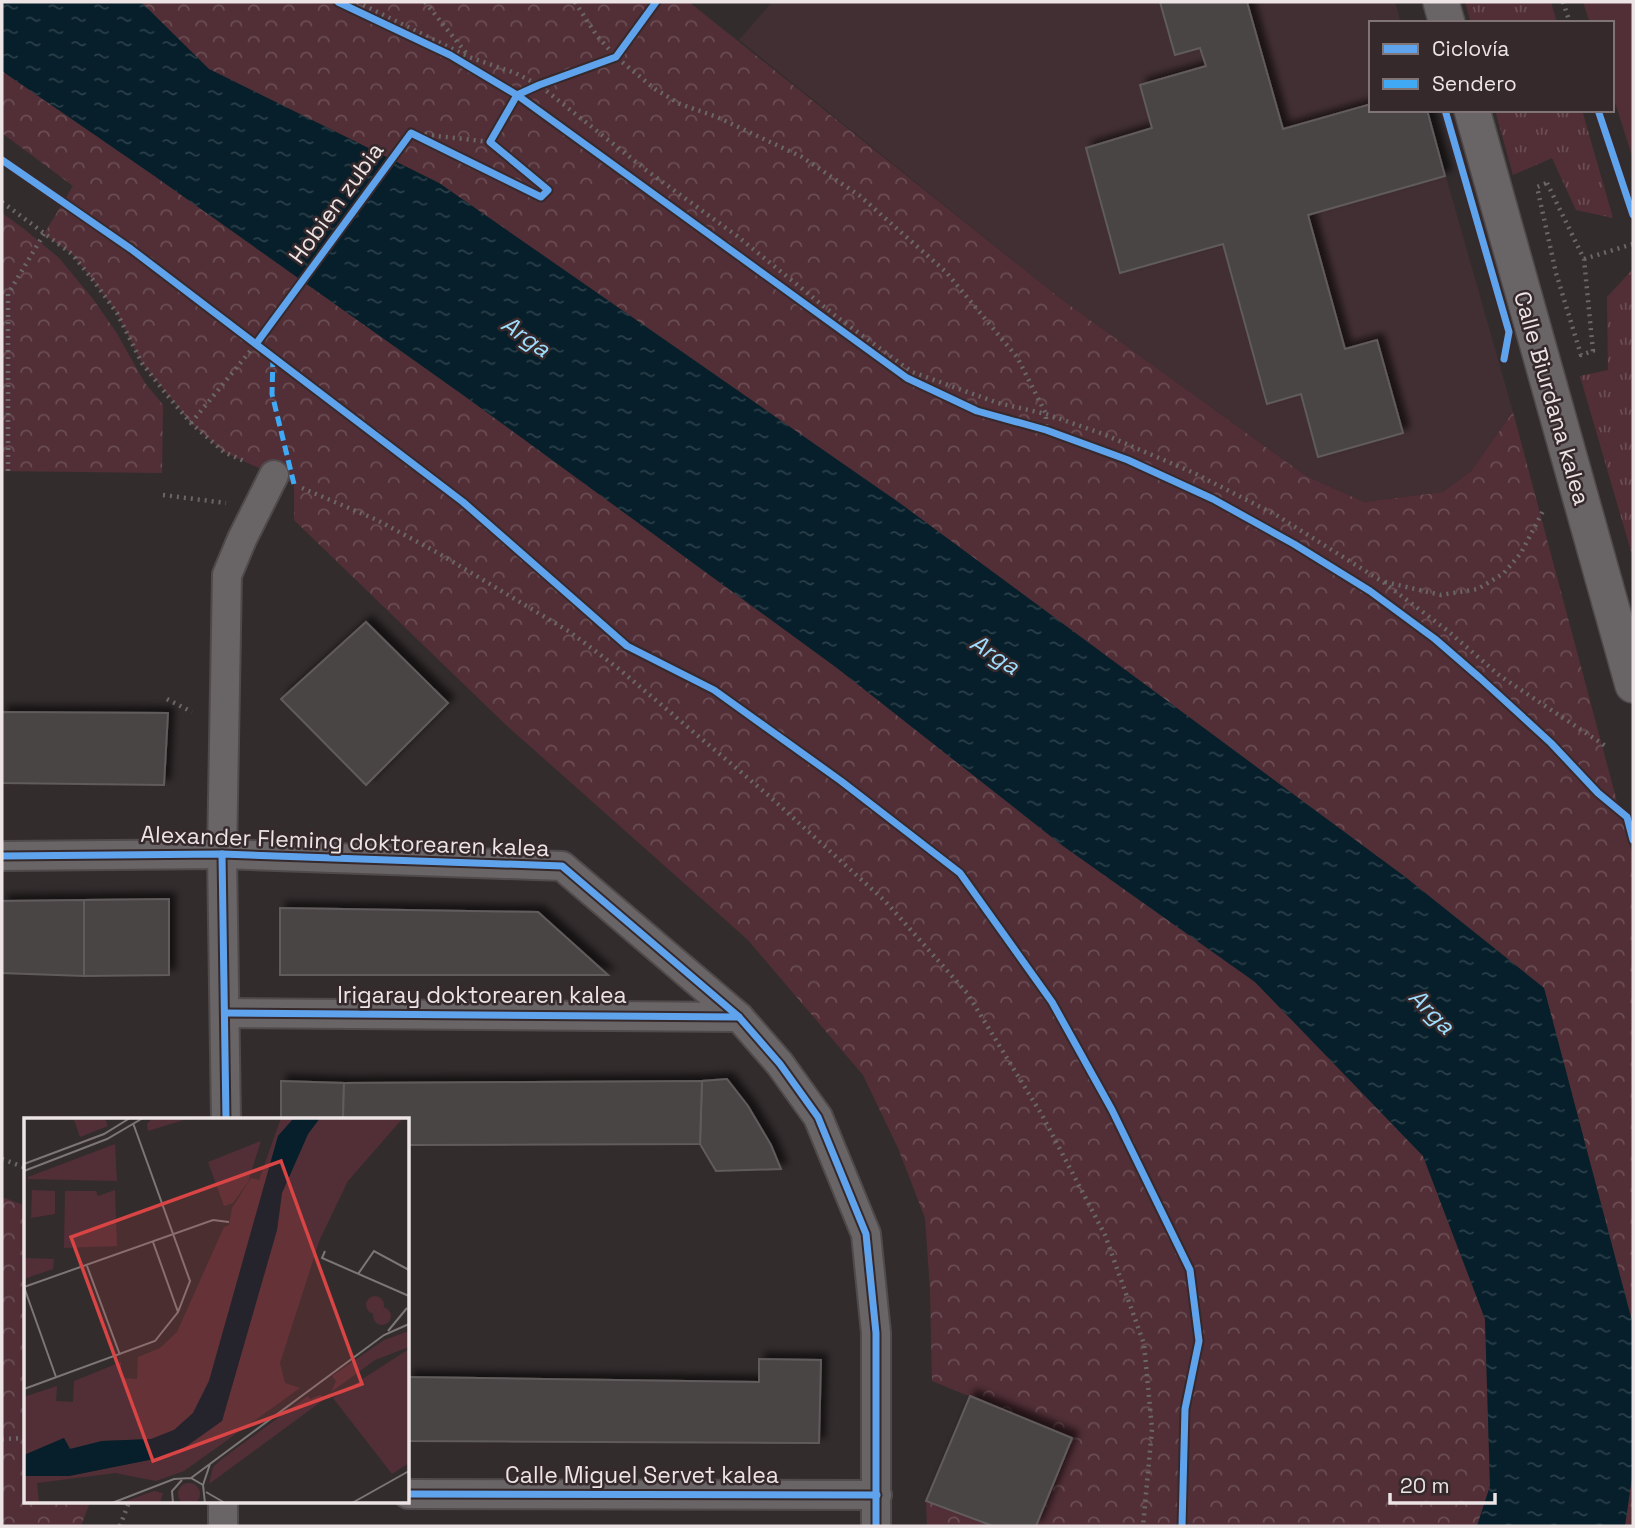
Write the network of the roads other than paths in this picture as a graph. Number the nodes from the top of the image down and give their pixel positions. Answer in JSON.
{"nodes":[{"id":1,"x":1441,"y":2,"type":"edge"},
{"id":2,"x":1446,"y":21,"type":"edge"},
{"id":3,"x":1473,"y":112,"type":"edge"},
{"id":4,"x":274,"y":475,"type":"road end"},
{"id":5,"x":1633,"y":685,"type":"edge"},
{"id":6,"x":222,"y":854,"type":"junction"},
{"id":7,"x":2,"y":856,"type":"edge"},
{"id":8,"x":225,"y":1013,"type":"junction"},
{"id":9,"x":739,"y":1017,"type":"junction"},
{"id":10,"x":226,"y":1118,"type":"edge"},
{"id":11,"x":410,"y":1494,"type":"edge"},
{"id":12,"x":877,"y":1495,"type":"junction"},
{"id":13,"x":223,"y":1504,"type":"edge"},
{"id":14,"x":223,"y":1526,"type":"edge"},
{"id":15,"x":876,"y":1526,"type":"edge"}],
"edges":[{"from":1,"to":2,"type":"street"},
{"from":3,"to":5,"type":"street","name":"Calle Biurdana kalea"},
{"from":4,"to":6,"type":"street"},
{"from":6,"to":7,"type":"street","name":"Alexander Fleming doktorearen kalea"},
{"from":6,"to":8,"type":"street"},
{"from":6,"to":9,"type":"street","name":"Alexander Fleming doktorearen kalea"},
{"from":8,"to":9,"type":"street","name":"Irigaray doktorearen kalea"},
{"from":8,"to":10,"type":"street"},
{"from":9,"to":12,"type":"street"},
{"from":11,"to":12,"type":"street","name":"Calle Miguel Servet kalea"},
{"from":12,"to":15,"type":"street"},
{"from":13,"to":14,"type":"street"}]}
